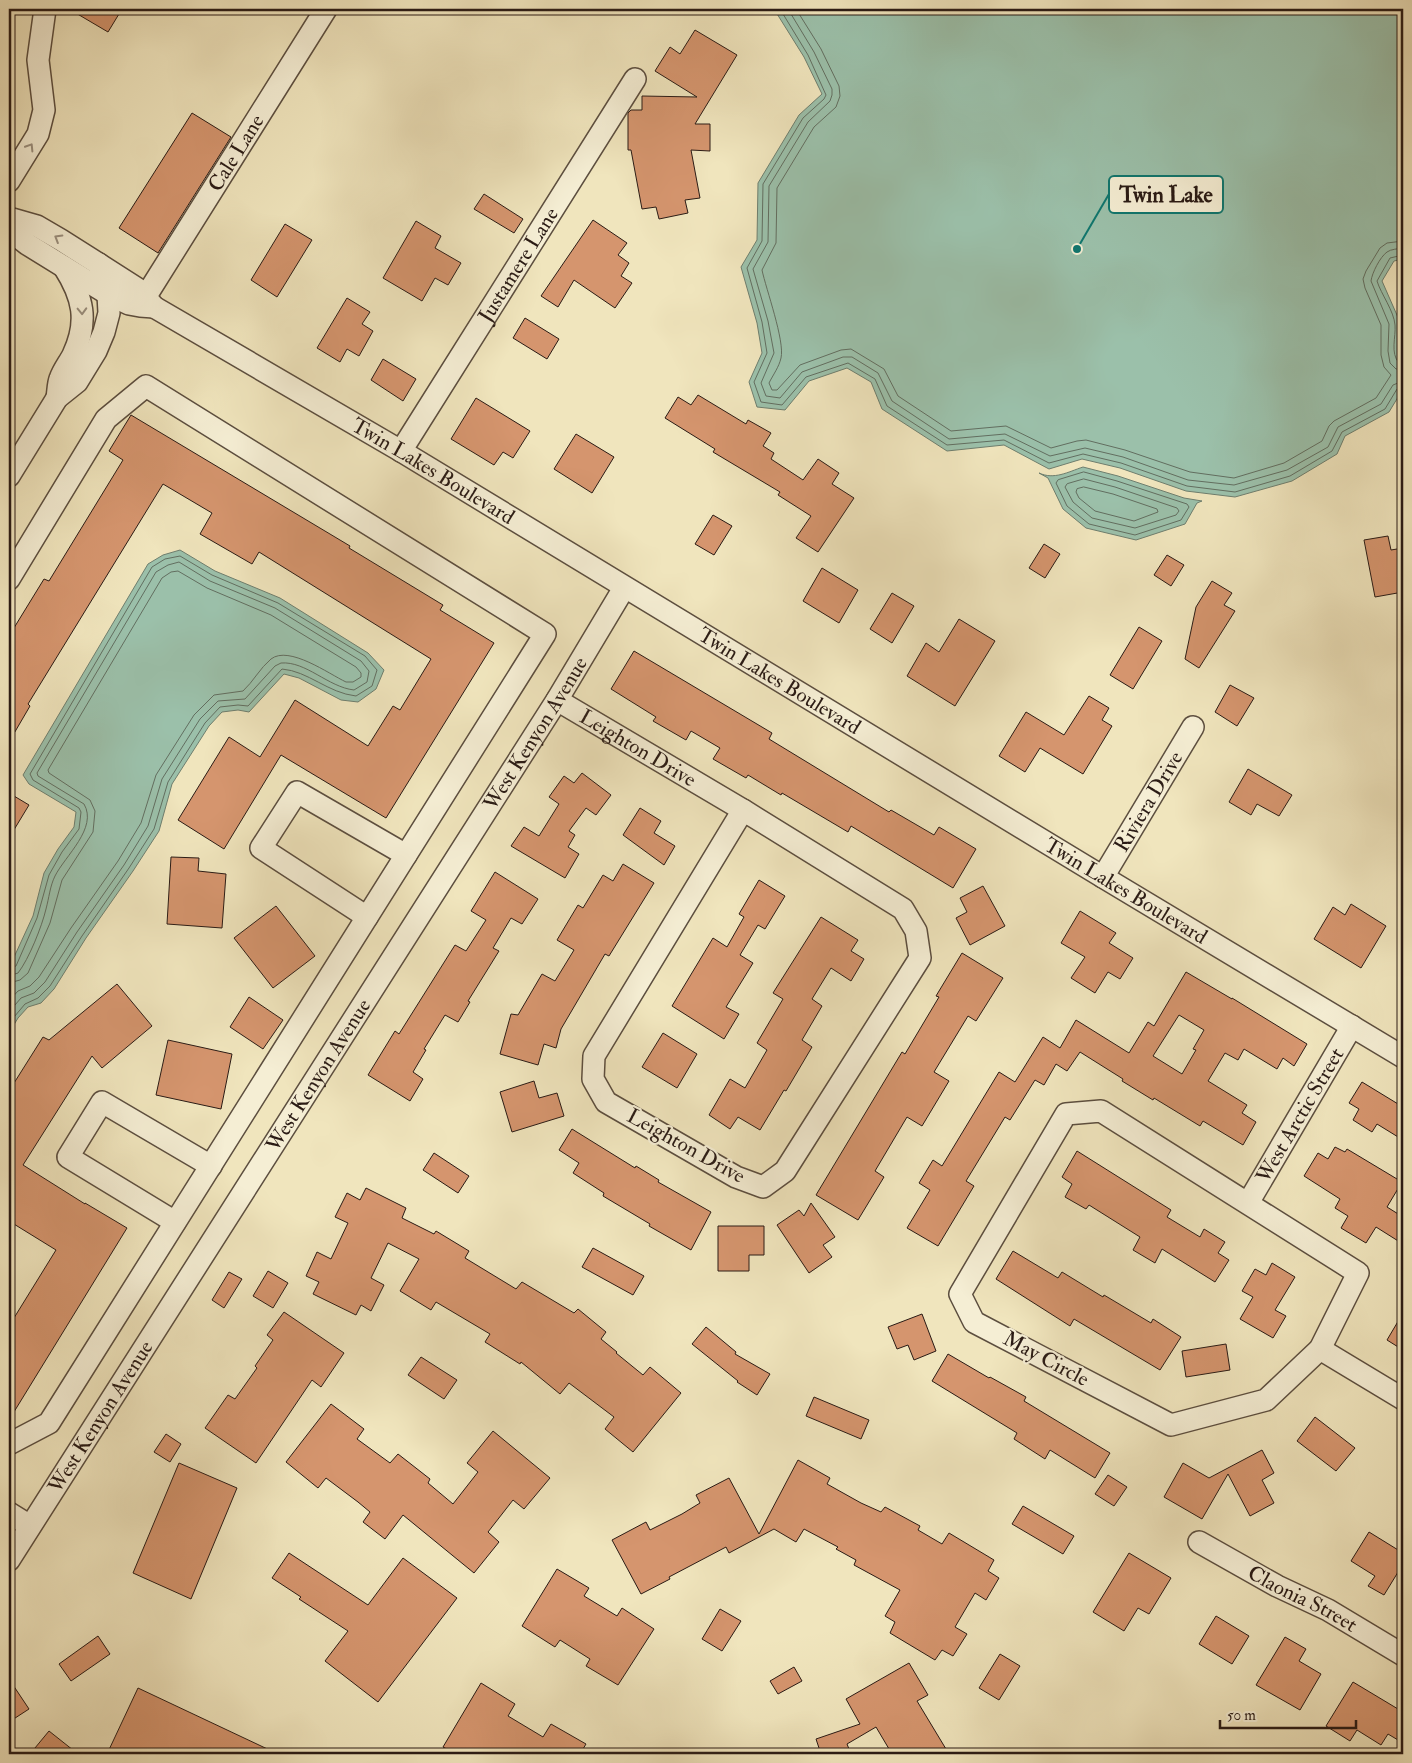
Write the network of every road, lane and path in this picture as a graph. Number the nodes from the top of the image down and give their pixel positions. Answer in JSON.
{"nodes":[{"id":1,"x":45,"y":9,"type":"edge"},
{"id":2,"x":326,"y":9,"type":"edge"},
{"id":3,"x":635,"y":79,"type":"dead end"},
{"id":4,"x":9,"y":181,"type":"edge"},
{"id":5,"x":9,"y":218,"type":"edge"},
{"id":6,"x":9,"y":230,"type":"edge"},
{"id":7,"x":100,"y":264,"type":"junction"},
{"id":8,"x":64,"y":267,"type":"junction"},
{"id":9,"x":108,"y":294,"type":"junction"},
{"id":10,"x":150,"y":301,"type":"junction"},
{"id":11,"x":57,"y":398,"type":"junction"},
{"id":12,"x":401,"y":451,"type":"junction"},
{"id":13,"x":9,"y":476,"type":"edge"},
{"id":14,"x":9,"y":579,"type":"edge"},
{"id":15,"x":624,"y":588,"type":"junction"},
{"id":16,"x":557,"y":700,"type":"junction"},
{"id":17,"x":1193,"y":727,"type":"dead end"},
{"id":18,"x":743,"y":810,"type":"junction"},
{"id":19,"x":406,"y":855,"type":"junction"},
{"id":20,"x":1103,"y":877,"type":"junction"},
{"id":21,"x":367,"y":917,"type":"junction"},
{"id":22,"x":1352,"y":1026,"type":"junction"},
{"id":23,"x":1403,"y":1057,"type":"edge"},
{"id":24,"x":211,"y":1166,"type":"junction"},
{"id":25,"x":1248,"y":1203,"type":"junction"},
{"id":26,"x":176,"y":1222,"type":"junction"},
{"id":27,"x":1320,"y":1349,"type":"junction"},
{"id":28,"x":1403,"y":1399,"type":"edge"},
{"id":29,"x":9,"y":1444,"type":"edge"},
{"id":30,"x":9,"y":1513,"type":"edge"},
{"id":31,"x":30,"y":1526,"type":"junction"},
{"id":32,"x":1200,"y":1542,"type":"dead end"},
{"id":33,"x":9,"y":1560,"type":"edge"},
{"id":34,"x":1403,"y":1655,"type":"edge"}],
"edges":[{"from":4,"to":1,"type":"street","one_way":true},
{"from":2,"to":10,"type":"street","name":"Cale Lane"},
{"from":3,"to":12,"type":"street","name":"Justamere Lane"},
{"from":7,"to":5,"type":"street","name":"Twin Lakes Boulevard","one_way":true},
{"from":6,"to":8,"type":"street","name":"Twin Lakes Boulevard"},
{"from":7,"to":9,"type":"street"},
{"from":7,"to":10,"type":"street","name":"Twin Lakes Boulevard"},
{"from":8,"to":9,"type":"street","name":"Twin Lakes Boulevard"},
{"from":8,"to":11,"type":"street","one_way":true},
{"from":9,"to":10,"type":"street","name":"Twin Lakes Boulevard"},
{"from":9,"to":11,"type":"street"},
{"from":10,"to":12,"type":"street","name":"Twin Lakes Boulevard"},
{"from":11,"to":13,"type":"street"},
{"from":12,"to":15,"type":"street","name":"Twin Lakes Boulevard"},
{"from":14,"to":19,"type":"street"},
{"from":15,"to":16,"type":"street","name":"West Kenyon Avenue"},
{"from":15,"to":20,"type":"street","name":"Twin Lakes Boulevard"},
{"from":16,"to":18,"type":"street","name":"Leighton Drive"},
{"from":16,"to":31,"type":"street","name":"West Kenyon Avenue"},
{"from":17,"to":20,"type":"street","name":"Riviera Drive"},
{"from":18,"to":18,"type":"street","name":"Leighton Drive"},
{"from":19,"to":21,"type":"street"},
{"from":19,"to":21,"type":"street"},
{"from":20,"to":22,"type":"street","name":"Twin Lakes Boulevard"},
{"from":21,"to":24,"type":"street"},
{"from":22,"to":23,"type":"street","name":"Twin Lakes Boulevard"},
{"from":22,"to":25,"type":"street","name":"West Arctic Street"},
{"from":24,"to":26,"type":"street"},
{"from":24,"to":26,"type":"street"},
{"from":25,"to":27,"type":"street","name":"May Circle"},
{"from":25,"to":27,"type":"street","name":"May Circle"},
{"from":26,"to":29,"type":"street"},
{"from":27,"to":28,"type":"street"},
{"from":30,"to":31,"type":"street"},
{"from":31,"to":33,"type":"street","name":"West Kenyon Avenue"},
{"from":32,"to":34,"type":"street","name":"Claonia Street"}]}
